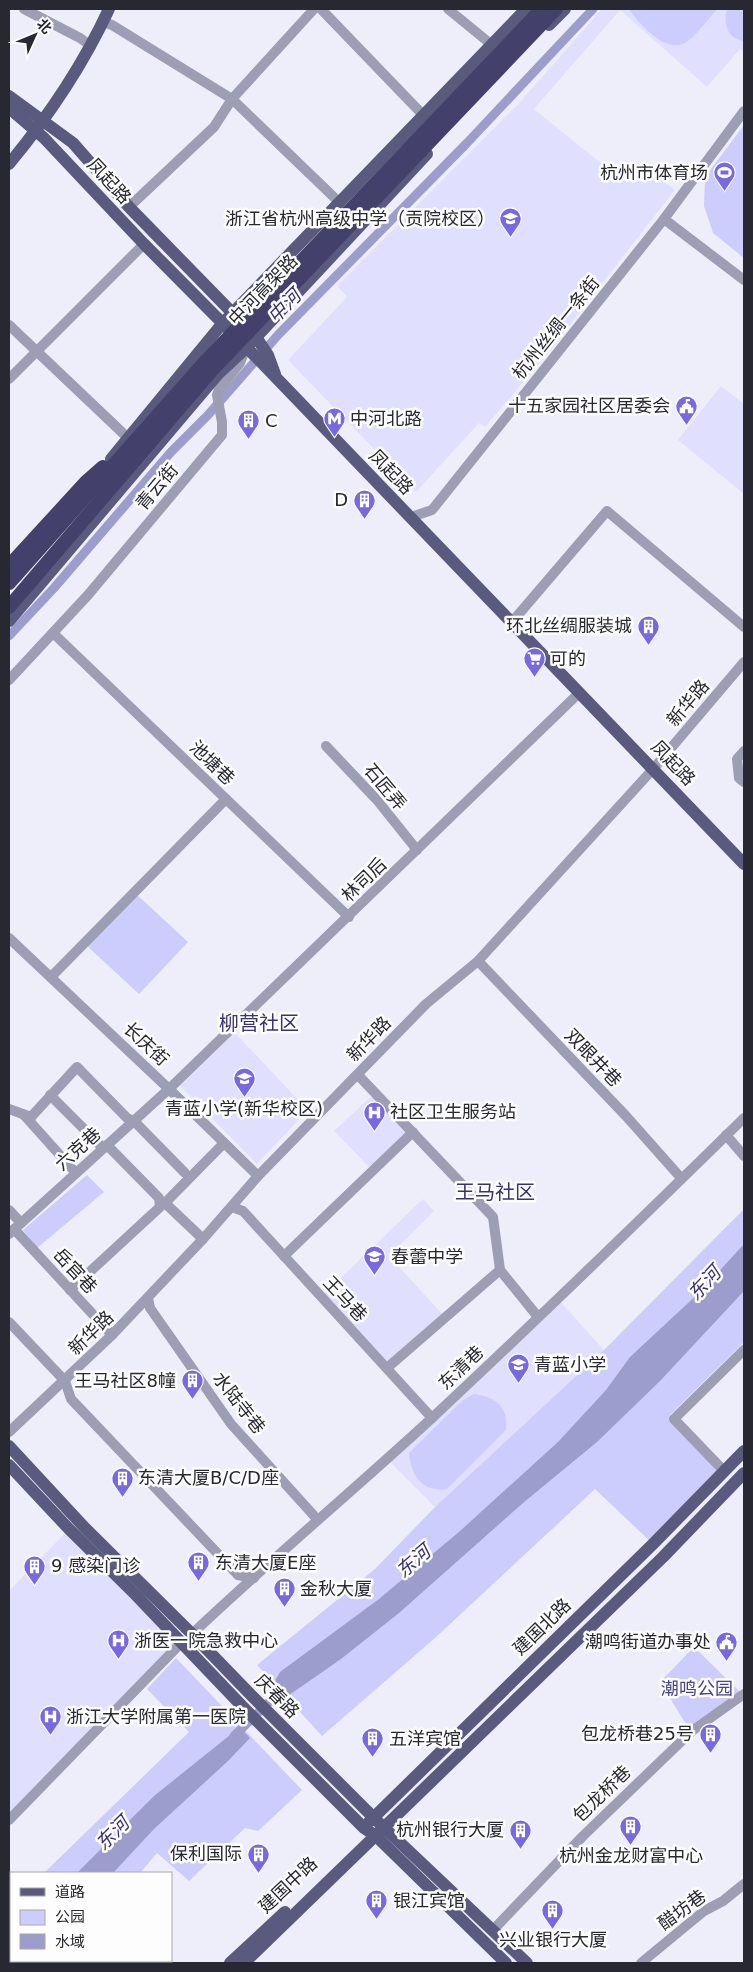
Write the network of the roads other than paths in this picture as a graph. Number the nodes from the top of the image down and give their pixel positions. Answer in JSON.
{"nodes":[{"id":1,"x":24,"y":9,"type":"edge"},
{"id":2,"x":109,"y":9,"type":"edge"},
{"id":3,"x":314,"y":9,"type":"edge"},
{"id":4,"x":321,"y":9,"type":"edge"},
{"id":5,"x":448,"y":9,"type":"edge"},
{"id":6,"x":526,"y":9,"type":"edge"},
{"id":7,"x":542,"y":9,"type":"edge"},
{"id":8,"x":556,"y":9,"type":"edge"},
{"id":9,"x":566,"y":9,"type":"edge"},
{"id":10,"x":103,"y":22,"type":"junction"},
{"id":11,"x":492,"y":45,"type":"junction"},
{"id":12,"x":91,"y":46,"type":"junction"},
{"id":13,"x":9,"y":96,"type":"edge"},
{"id":14,"x":232,"y":99,"type":"junction"},
{"id":15,"x":9,"y":108,"type":"edge"},
{"id":16,"x":744,"y":111,"type":"edge"},
{"id":17,"x":424,"y":116,"type":"junction"},
{"id":18,"x":40,"y":126,"type":"junction"},
{"id":19,"x":9,"y":164,"type":"edge"},
{"id":20,"x":340,"y":203,"type":"junction"},
{"id":21,"x":129,"y":207,"type":"junction"},
{"id":22,"x":664,"y":219,"type":"junction"},
{"id":23,"x":144,"y":244,"type":"junction"},
{"id":24,"x":744,"y":280,"type":"edge"},
{"id":25,"x":233,"y":313,"type":"junction"},
{"id":26,"x":222,"y":324,"type":"junction"},
{"id":27,"x":9,"y":325,"type":"edge"},
{"id":28,"x":258,"y":350,"type":"junction"},
{"id":29,"x":36,"y":351,"type":"junction"},
{"id":30,"x":9,"y":379,"type":"edge"},
{"id":31,"x":128,"y":438,"type":"junction"},
{"id":32,"x":410,"y":516,"type":"junction"},
{"id":33,"x":9,"y":573,"type":"edge"},
{"id":34,"x":10,"y":607,"type":"edge"},
{"id":35,"x":9,"y":621,"type":"edge"},
{"id":36,"x":512,"y":622,"type":"junction"},
{"id":37,"x":744,"y":627,"type":"edge"},
{"id":38,"x":53,"y":633,"type":"junction"},
{"id":39,"x":744,"y":662,"type":"edge"},
{"id":40,"x":9,"y":680,"type":"edge"},
{"id":41,"x":579,"y":693,"type":"junction"},
{"id":42,"x":326,"y":746,"type":"dead end"},
{"id":43,"x":744,"y":751,"type":"edge"},
{"id":44,"x":654,"y":768,"type":"junction"},
{"id":45,"x":744,"y":782,"type":"edge"},
{"id":46,"x":226,"y":799,"type":"junction"},
{"id":47,"x":418,"y":850,"type":"junction"},
{"id":48,"x":744,"y":864,"type":"edge"},
{"id":49,"x":349,"y":917,"type":"junction"},
{"id":50,"x":9,"y":938,"type":"edge"},
{"id":51,"x":478,"y":962,"type":"junction"},
{"id":52,"x":51,"y":977,"type":"junction"},
{"id":53,"x":358,"y":1075,"type":"junction"},
{"id":54,"x":169,"y":1089,"type":"junction"},
{"id":55,"x":50,"y":1095,"type":"junction"},
{"id":56,"x":9,"y":1109,"type":"edge"},
{"id":57,"x":24,"y":1115,"type":"junction"},
{"id":58,"x":744,"y":1118,"type":"edge"},
{"id":59,"x":134,"y":1121,"type":"junction"},
{"id":60,"x":413,"y":1132,"type":"junction"},
{"id":61,"x":726,"y":1135,"type":"junction"},
{"id":62,"x":224,"y":1143,"type":"junction"},
{"id":63,"x":105,"y":1147,"type":"junction"},
{"id":64,"x":744,"y":1156,"type":"edge"},
{"id":65,"x":76,"y":1173,"type":"junction"},
{"id":66,"x":184,"y":1173,"type":"dead end"},
{"id":67,"x":258,"y":1176,"type":"junction"},
{"id":68,"x":681,"y":1178,"type":"junction"},
{"id":69,"x":232,"y":1207,"type":"junction"},
{"id":70,"x":9,"y":1210,"type":"edge"},
{"id":71,"x":14,"y":1229,"type":"edge"},
{"id":72,"x":203,"y":1239,"type":"junction"},
{"id":73,"x":284,"y":1256,"type":"junction"},
{"id":74,"x":500,"y":1270,"type":"junction"},
{"id":75,"x":70,"y":1290,"type":"junction"},
{"id":76,"x":148,"y":1298,"type":"junction"},
{"id":77,"x":538,"y":1317,"type":"junction"},
{"id":78,"x":9,"y":1322,"type":"edge"},
{"id":79,"x":112,"y":1336,"type":"junction"},
{"id":80,"x":744,"y":1350,"type":"edge"},
{"id":81,"x":387,"y":1368,"type":"junction"},
{"id":82,"x":65,"y":1380,"type":"junction"},
{"id":83,"x":432,"y":1418,"type":"junction"},
{"id":84,"x":9,"y":1432,"type":"edge"},
{"id":85,"x":9,"y":1446,"type":"edge"},
{"id":86,"x":744,"y":1451,"type":"edge"},
{"id":87,"x":9,"y":1465,"type":"edge"},
{"id":88,"x":723,"y":1470,"type":"junction"},
{"id":89,"x":744,"y":1473,"type":"edge"},
{"id":90,"x":317,"y":1519,"type":"junction"},
{"id":91,"x":254,"y":1578,"type":"junction"},
{"id":92,"x":192,"y":1634,"type":"junction"},
{"id":93,"x":181,"y":1643,"type":"junction"},
{"id":94,"x":744,"y":1694,"type":"edge"},
{"id":95,"x":374,"y":1818,"type":"junction"},
{"id":96,"x":9,"y":1820,"type":"edge"},
{"id":97,"x":364,"y":1828,"type":"junction"},
{"id":98,"x":380,"y":1832,"type":"junction"},
{"id":99,"x":744,"y":1884,"type":"edge"},
{"id":100,"x":494,"y":1930,"type":"junction"},
{"id":101,"x":230,"y":1963,"type":"edge"},
{"id":102,"x":244,"y":1963,"type":"edge"},
{"id":103,"x":506,"y":1963,"type":"edge"},
{"id":104,"x":528,"y":1963,"type":"edge"},
{"id":105,"x":641,"y":1963,"type":"edge"}],
"edges":[{"from":1,"to":12,"type":"street"},
{"from":2,"to":10,"type":"main road"},
{"from":3,"to":14,"type":"street"},
{"from":4,"to":17,"type":"street"},
{"from":5,"to":11,"type":"street"},
{"from":6,"to":11,"type":"main road"},
{"from":7,"to":33,"type":"highway","name":"中河高架路"},
{"from":8,"to":34,"type":"highway","name":"中河高架路"},
{"from":9,"to":28,"type":"main road"},
{"from":10,"to":12,"type":"main road"},
{"from":10,"to":14,"type":"street"},
{"from":11,"to":17,"type":"main road"},
{"from":12,"to":18,"type":"main road"},
{"from":13,"to":18,"type":"main road"},
{"from":14,"to":20,"type":"street"},
{"from":14,"to":21,"type":"street"},
{"from":15,"to":18,"type":"main road","name":"凤起路"},
{"from":16,"to":22,"type":"street","name":"杭州丝绸一条街"},
{"from":17,"to":20,"type":"main road"},
{"from":18,"to":19,"type":"main road"},
{"from":18,"to":21,"type":"main road"},
{"from":18,"to":23,"type":"main road","name":"凤起路"},
{"from":20,"to":25,"type":"main road"},
{"from":21,"to":25,"type":"main road"},
{"from":22,"to":24,"type":"street"},
{"from":22,"to":32,"type":"street","name":"杭州丝绸一条街"},
{"from":23,"to":26,"type":"main road","name":"凤起路"},
{"from":23,"to":29,"type":"street"},
{"from":25,"to":26,"type":"main road"},
{"from":25,"to":28,"type":"main road"},
{"from":26,"to":28,"type":"main road","name":"凤起路"},
{"from":26,"to":31,"type":"main road"},
{"from":27,"to":29,"type":"street"},
{"from":28,"to":32,"type":"main road","name":"凤起路"},
{"from":28,"to":35,"type":"main road"},
{"from":28,"to":38,"type":"street","name":"青云街"},
{"from":29,"to":30,"type":"street"},
{"from":29,"to":31,"type":"street"},
{"from":31,"to":33,"type":"main road"},
{"from":32,"to":36,"type":"main road","name":"凤起路"},
{"from":36,"to":37,"type":"street"},
{"from":36,"to":41,"type":"main road","name":"凤起路"},
{"from":38,"to":40,"type":"street","name":"青云街"},
{"from":38,"to":46,"type":"street","name":"池塘巷"},
{"from":39,"to":44,"type":"street","name":"新华路"},
{"from":41,"to":44,"type":"main road","name":"凤起路"},
{"from":41,"to":47,"type":"street","name":"林司后"},
{"from":42,"to":47,"type":"street","name":"石匠弄"},
{"from":43,"to":45,"type":"street"},
{"from":44,"to":48,"type":"main road","name":"凤起路"},
{"from":44,"to":51,"type":"street","name":"新华路"},
{"from":46,"to":49,"type":"street","name":"池塘巷"},
{"from":46,"to":52,"type":"street"},
{"from":47,"to":49,"type":"street","name":"林司后"},
{"from":49,"to":54,"type":"street","name":"林司后"},
{"from":50,"to":52,"type":"street","name":"长庆街"},
{"from":51,"to":53,"type":"street","name":"新华路"},
{"from":51,"to":68,"type":"street","name":"双眼井巷"},
{"from":52,"to":54,"type":"street","name":"长庆街"},
{"from":53,"to":60,"type":"street"},
{"from":53,"to":67,"type":"street","name":"新华路"},
{"from":54,"to":59,"type":"street","name":"六克巷"},
{"from":54,"to":62,"type":"street","name":"长庆街"},
{"from":55,"to":57,"type":"street"},
{"from":55,"to":59,"type":"street"},
{"from":55,"to":63,"type":"street"},
{"from":56,"to":57,"type":"street"},
{"from":57,"to":65,"type":"street"},
{"from":58,"to":61,"type":"street","name":"东清巷"},
{"from":59,"to":63,"type":"street","name":"六克巷"},
{"from":59,"to":66,"type":"street"},
{"from":60,"to":73,"type":"street"},
{"from":60,"to":74,"type":"street"},
{"from":61,"to":64,"type":"street"},
{"from":61,"to":68,"type":"street","name":"东清巷"},
{"from":62,"to":67,"type":"street","name":"长庆街"},
{"from":62,"to":72,"type":"street"},
{"from":63,"to":65,"type":"street","name":"六克巷"},
{"from":63,"to":75,"type":"street"},
{"from":65,"to":71,"type":"street","name":"六克巷"},
{"from":67,"to":69,"type":"street","name":"新华路"},
{"from":68,"to":77,"type":"street","name":"东清巷"},
{"from":69,"to":72,"type":"street","name":"新华路"},
{"from":69,"to":73,"type":"street","name":"王马巷"},
{"from":70,"to":71,"type":"street","name":"岳官巷"},
{"from":71,"to":75,"type":"street","name":"岳官巷"},
{"from":72,"to":76,"type":"street","name":"新华路"},
{"from":73,"to":81,"type":"street","name":"王马巷"},
{"from":74,"to":77,"type":"street"},
{"from":74,"to":81,"type":"street"},
{"from":75,"to":79,"type":"street","name":"岳官巷"},
{"from":76,"to":79,"type":"street","name":"新华路"},
{"from":76,"to":90,"type":"street","name":"水陆寺巷"},
{"from":77,"to":83,"type":"street","name":"东清巷"},
{"from":78,"to":82,"type":"street"},
{"from":79,"to":82,"type":"street","name":"新华路"},
{"from":80,"to":88,"type":"street"},
{"from":81,"to":83,"type":"street","name":"王马巷"},
{"from":82,"to":84,"type":"street","name":"新华路"},
{"from":82,"to":91,"type":"street"},
{"from":83,"to":90,"type":"street","name":"东清巷"},
{"from":85,"to":92,"type":"main road","name":"庆春路"},
{"from":86,"to":88,"type":"main road","name":"建国北路"},
{"from":87,"to":93,"type":"main road","name":"庆春路"},
{"from":88,"to":95,"type":"main road","name":"建国北路"},
{"from":89,"to":98,"type":"main road","name":"建国北路"},
{"from":90,"to":91,"type":"street","name":"东清巷"},
{"from":91,"to":92,"type":"street","name":"东清巷"},
{"from":92,"to":95,"type":"main road","name":"庆春路"},
{"from":93,"to":96,"type":"street"},
{"from":93,"to":97,"type":"main road","name":"庆春路"},
{"from":94,"to":100,"type":"street","name":"包龙桥巷"},
{"from":95,"to":97,"type":"main road","name":"建国北路"},
{"from":95,"to":98,"type":"main road","name":"庆春路"},
{"from":97,"to":98,"type":"main road","name":"庆春路"},
{"from":97,"to":101,"type":"main road","name":"建国中路"},
{"from":98,"to":100,"type":"main road","name":"庆春路"},
{"from":98,"to":102,"type":"main road","name":"建国中路"},
{"from":98,"to":103,"type":"main road","name":"庆春路"},
{"from":99,"to":105,"type":"street","name":"醋坊巷"},
{"from":100,"to":104,"type":"main road","name":"庆春路"}]}
